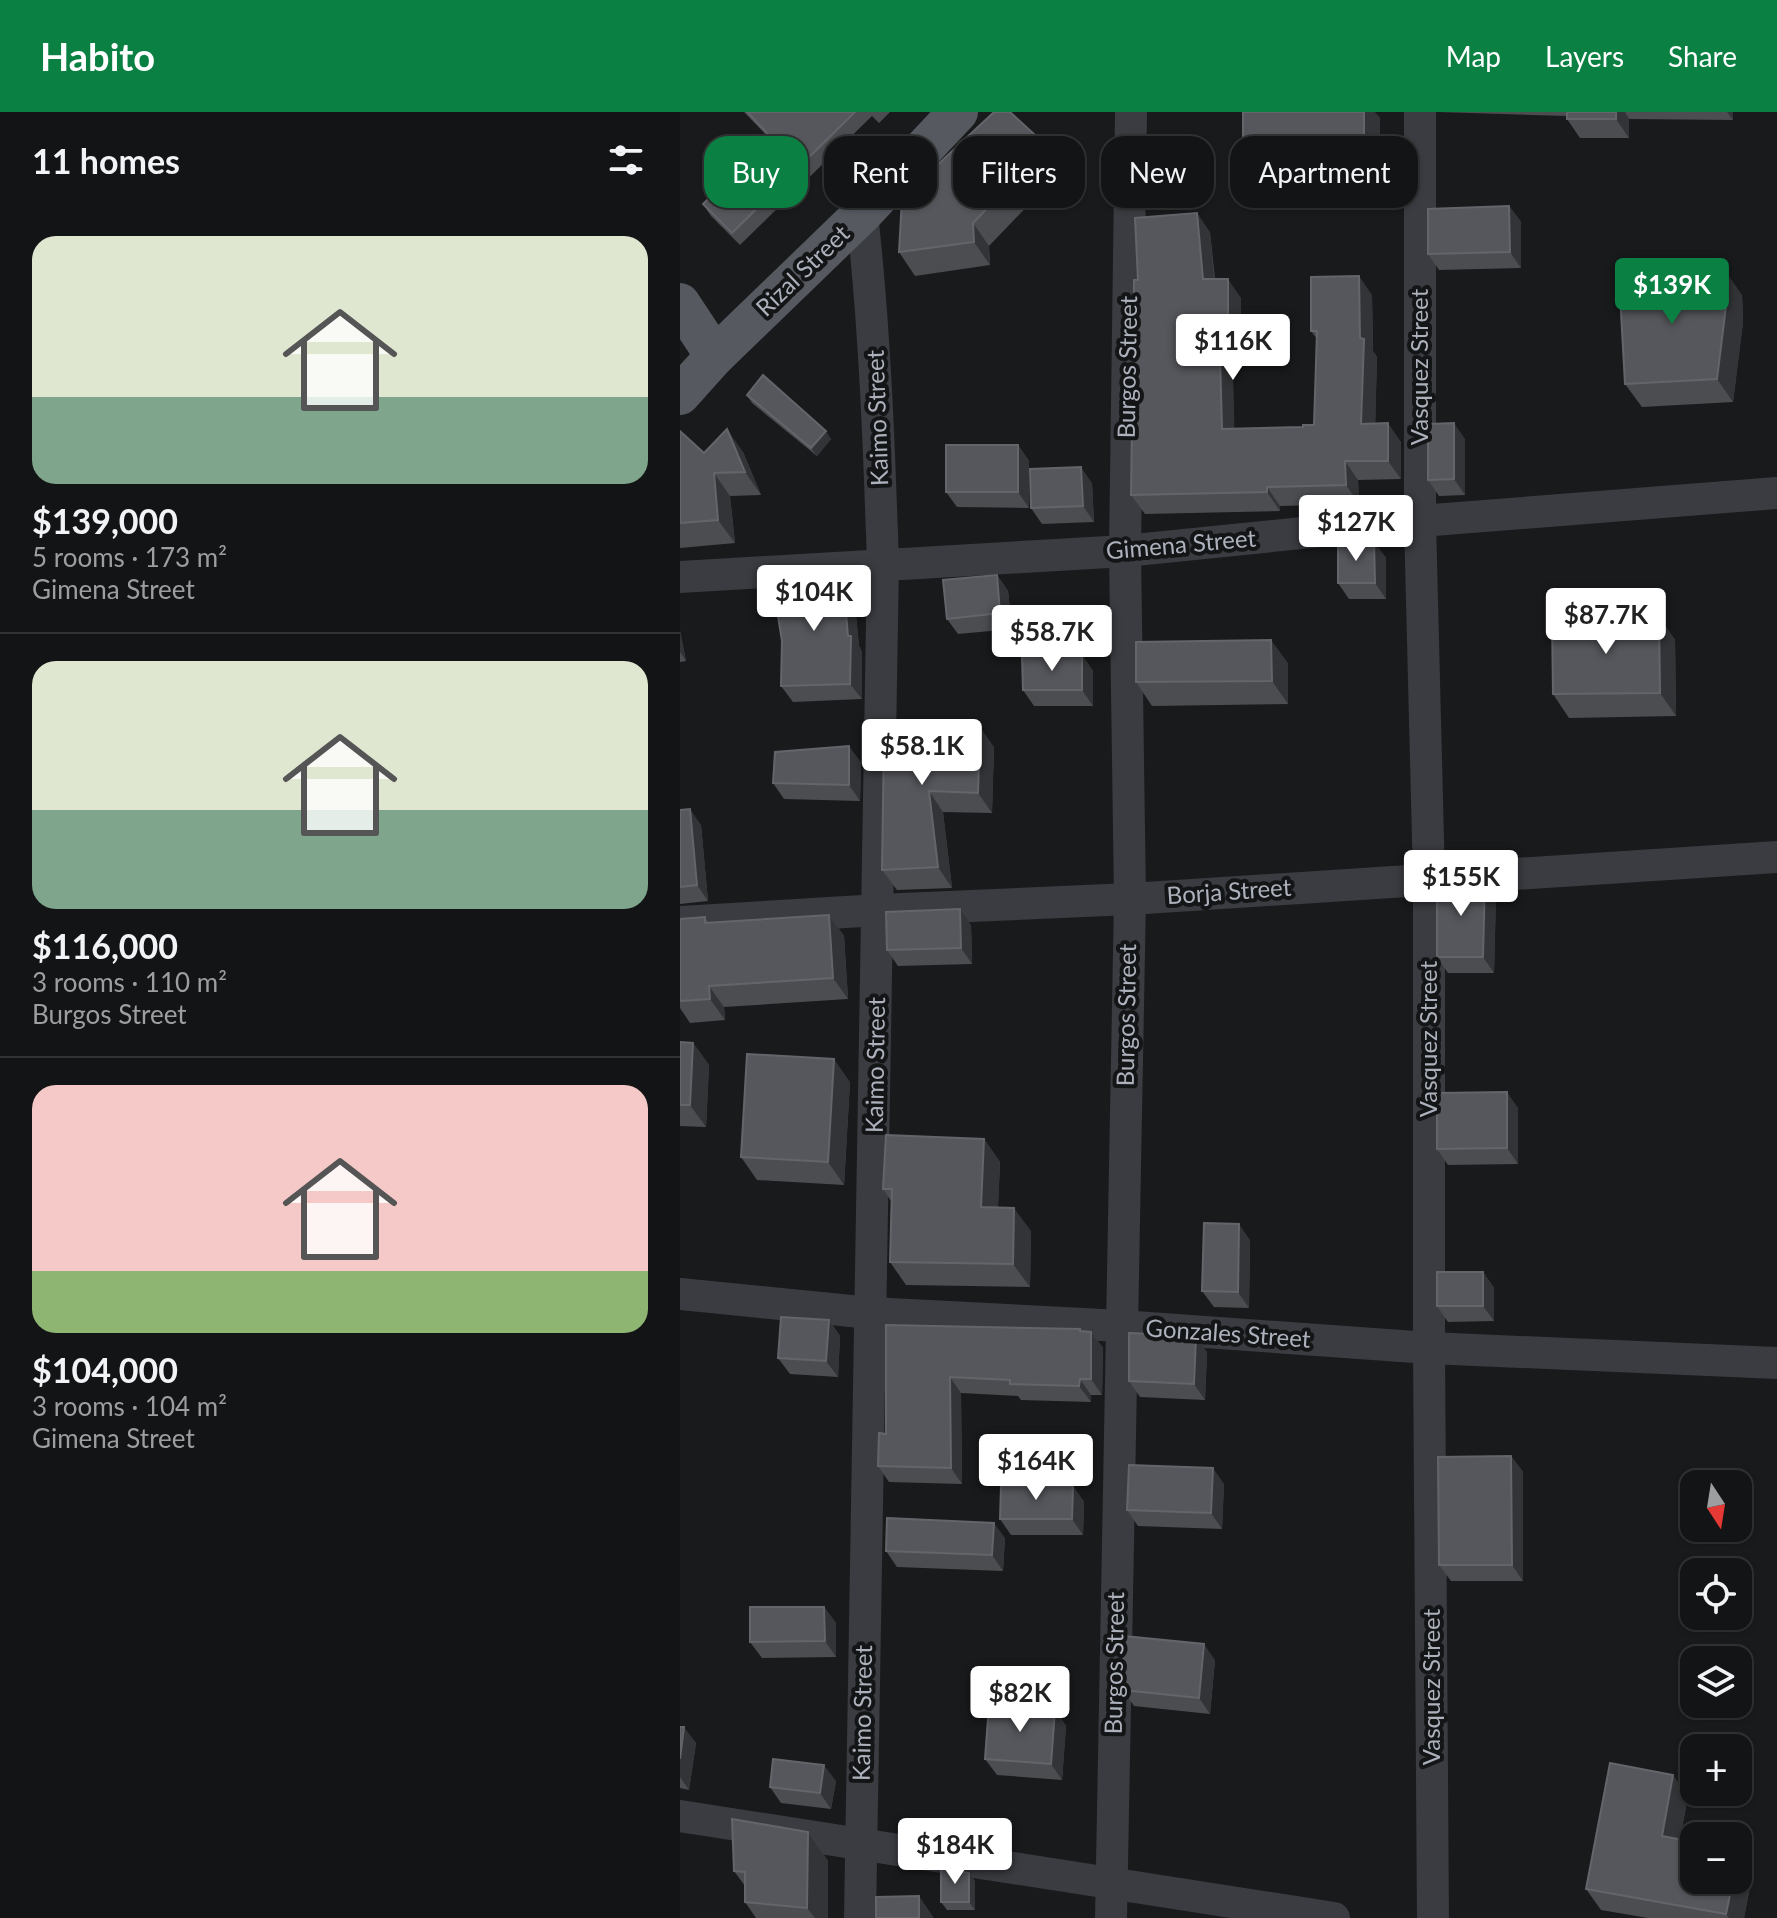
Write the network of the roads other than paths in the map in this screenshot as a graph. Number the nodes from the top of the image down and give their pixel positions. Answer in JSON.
{"nodes":[{"id":1,"x":958,"y":112,"type":"edge"},
{"id":2,"x":1131,"y":112,"type":"edge"},
{"id":3,"x":1420,"y":112,"type":"edge"},
{"id":4,"x":862,"y":214,"type":"junction"},
{"id":5,"x":680,"y":303,"type":"edge"},
{"id":6,"x":715,"y":356,"type":"junction"},
{"id":7,"x":680,"y":395,"type":"edge"},
{"id":8,"x":1777,"y":493,"type":"edge"},
{"id":9,"x":1420,"y":521,"type":"junction"},
{"id":10,"x":1125,"y":551,"type":"junction"},
{"id":11,"x":883,"y":563,"type":"junction"},
{"id":12,"x":680,"y":577,"type":"edge"},
{"id":13,"x":1777,"y":857,"type":"edge"},
{"id":14,"x":1429,"y":879,"type":"junction"},
{"id":15,"x":1130,"y":899,"type":"junction"},
{"id":16,"x":879,"y":910,"type":"junction"},
{"id":17,"x":680,"y":922,"type":"edge"},
{"id":18,"x":680,"y":1294,"type":"edge"},
{"id":19,"x":871,"y":1313,"type":"junction"},
{"id":20,"x":1121,"y":1326,"type":"junction"},
{"id":21,"x":1429,"y":1348,"type":"junction"},
{"id":22,"x":1777,"y":1363,"type":"edge"},
{"id":23,"x":680,"y":1816,"type":"edge"},
{"id":24,"x":860,"y":1845,"type":"junction"},
{"id":25,"x":1111,"y":1883,"type":"junction"},
{"id":26,"x":860,"y":1918,"type":"edge"},
{"id":27,"x":1111,"y":1918,"type":"edge"},
{"id":28,"x":1334,"y":1918,"type":"edge"},
{"id":29,"x":1433,"y":1918,"type":"edge"}],
"edges":[{"from":1,"to":4,"type":"main road","name":"Rizal Street"},
{"from":2,"to":10,"type":"street","name":"Burgos Street"},
{"from":3,"to":9,"type":"street","name":"Vasquez Street"},
{"from":4,"to":6,"type":"main road","name":"Rizal Street"},
{"from":4,"to":11,"type":"street","name":"Kaimo Street"},
{"from":5,"to":6,"type":"main road"},
{"from":6,"to":7,"type":"main road","name":"Rizal Street"},
{"from":8,"to":9,"type":"street","name":"Gimena Street"},
{"from":9,"to":10,"type":"street","name":"Gimena Street"},
{"from":9,"to":14,"type":"street","name":"Vasquez Street"},
{"from":10,"to":11,"type":"street","name":"Gimena Street"},
{"from":10,"to":15,"type":"street","name":"Burgos Street"},
{"from":11,"to":12,"type":"street","name":"Gimena Street"},
{"from":11,"to":16,"type":"street","name":"Kaimo Street"},
{"from":13,"to":14,"type":"street","name":"Borja Street"},
{"from":14,"to":15,"type":"street","name":"Borja Street"},
{"from":14,"to":21,"type":"street","name":"Vasquez Street"},
{"from":15,"to":16,"type":"street","name":"Borja Street"},
{"from":15,"to":20,"type":"street","name":"Burgos Street"},
{"from":16,"to":17,"type":"street","name":"Borja Street"},
{"from":16,"to":19,"type":"street","name":"Kaimo Street"},
{"from":18,"to":19,"type":"street","name":"Gonzales Street"},
{"from":19,"to":20,"type":"street","name":"Gonzales Street"},
{"from":19,"to":24,"type":"street","name":"Kaimo Street"},
{"from":20,"to":21,"type":"street","name":"Gonzales Street"},
{"from":20,"to":25,"type":"street","name":"Burgos Street"},
{"from":21,"to":22,"type":"street","name":"Gonzales Street"},
{"from":21,"to":29,"type":"street","name":"Vasquez Street"},
{"from":23,"to":24,"type":"street"},
{"from":24,"to":25,"type":"street"},
{"from":24,"to":26,"type":"street","name":"Kaimo Street"},
{"from":25,"to":27,"type":"street","name":"Burgos Street"},
{"from":25,"to":28,"type":"street"}]}
